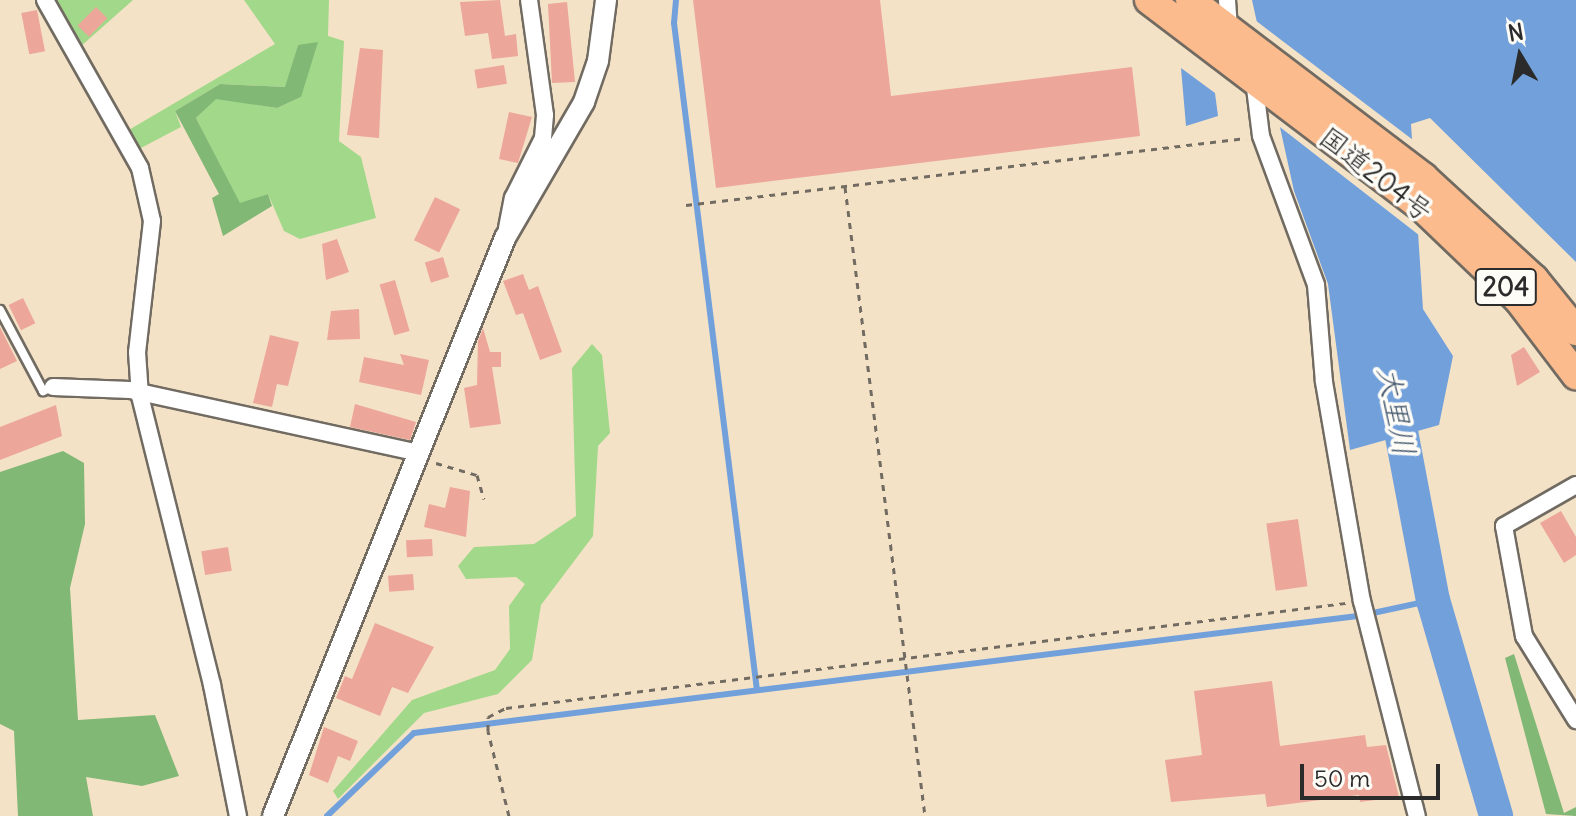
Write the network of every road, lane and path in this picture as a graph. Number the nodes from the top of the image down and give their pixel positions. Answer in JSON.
{"nodes":[{"id":1,"x":45,"y":0,"type":"edge"},
{"id":2,"x":529,"y":0,"type":"edge"},
{"id":3,"x":606,"y":0,"type":"edge"},
{"id":4,"x":1149,"y":0,"type":"edge"},
{"id":5,"x":1190,"y":0,"type":"edge"},
{"id":6,"x":1227,"y":0,"type":"edge"},
{"id":7,"x":1229,"y":30,"type":"junction"},
{"id":8,"x":1254,"y":80,"type":"junction"},
{"id":9,"x":1261,"y":136,"type":"junction"},
{"id":10,"x":845,"y":187,"type":"junction"},
{"id":11,"x":686,"y":205,"type":"dead end"},
{"id":12,"x":505,"y":238,"type":"junction"},
{"id":13,"x":0,"y":310,"type":"edge"},
{"id":14,"x":1576,"y":331,"type":"edge"},
{"id":15,"x":1576,"y":375,"type":"edge"},
{"id":16,"x":53,"y":387,"type":"joint"},
{"id":17,"x":140,"y":396,"type":"junction"},
{"id":18,"x":419,"y":453,"type":"junction"},
{"id":19,"x":1576,"y":485,"type":"edge"},
{"id":20,"x":484,"y":499,"type":"dead end"},
{"id":21,"x":1362,"y":601,"type":"junction"},
{"id":22,"x":905,"y":662,"type":"junction"},
{"id":23,"x":1576,"y":720,"type":"edge"},
{"id":24,"x":238,"y":816,"type":"edge"},
{"id":25,"x":273,"y":816,"type":"edge"},
{"id":26,"x":509,"y":816,"type":"edge"},
{"id":27,"x":925,"y":816,"type":"edge"},
{"id":28,"x":1417,"y":816,"type":"edge"}],
"edges":[{"from":1,"to":17,"type":"street"},
{"from":2,"to":12,"type":"street"},
{"from":3,"to":12,"type":"street"},
{"from":4,"to":8,"type":"highway","name":"国道204号","number":"204"},
{"from":5,"to":7,"type":"highway","name":"国道204号","number":"204"},
{"from":6,"to":7,"type":"street"},
{"from":7,"to":14,"type":"highway","name":"国道204号","number":"204"},
{"from":8,"to":9,"type":"street"},
{"from":8,"to":15,"type":"highway","name":"国道204号","number":"204"},
{"from":9,"to":10,"type":"path"},
{"from":9,"to":21,"type":"street"},
{"from":10,"to":11,"type":"path"},
{"from":10,"to":22,"type":"path"},
{"from":12,"to":18,"type":"street"},
{"from":13,"to":16,"type":"lane"},
{"from":16,"to":17,"type":"street"},
{"from":17,"to":18,"type":"street"},
{"from":17,"to":24,"type":"street"},
{"from":18,"to":20,"type":"path"},
{"from":18,"to":25,"type":"street"},
{"from":19,"to":23,"type":"street"},
{"from":21,"to":22,"type":"path"},
{"from":21,"to":28,"type":"street"},
{"from":22,"to":26,"type":"path"},
{"from":22,"to":27,"type":"path"}]}
